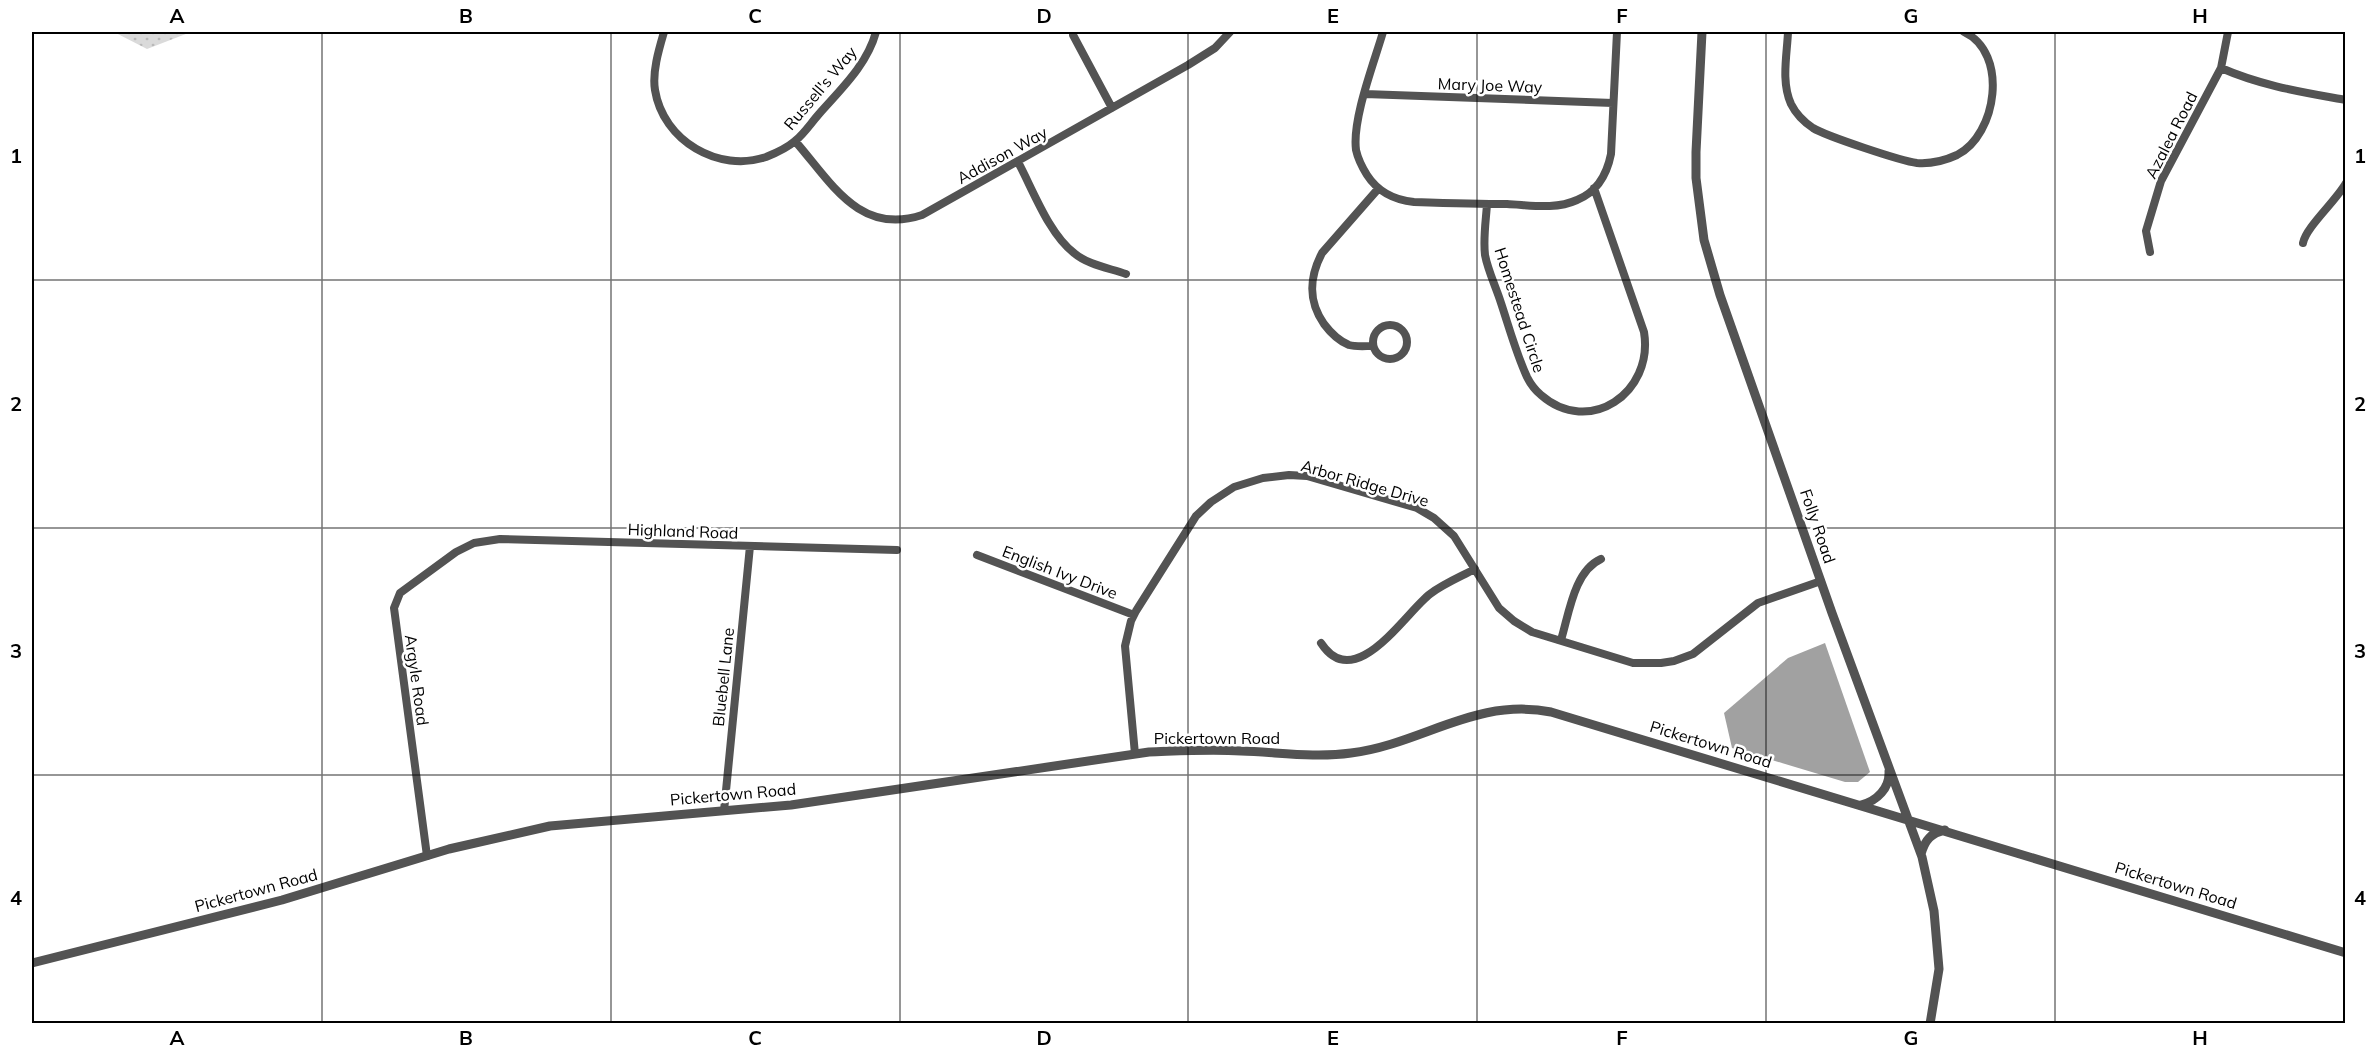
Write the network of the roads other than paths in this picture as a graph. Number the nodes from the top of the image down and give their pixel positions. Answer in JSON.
{"nodes":[{"id":1,"x":664,"y":32,"type":"edge"},
{"id":2,"x":876,"y":32,"type":"edge"},
{"id":3,"x":1073,"y":32,"type":"edge"},
{"id":4,"x":1230,"y":32,"type":"edge"},
{"id":5,"x":1383,"y":32,"type":"edge"},
{"id":6,"x":1617,"y":32,"type":"edge"},
{"id":7,"x":1702,"y":32,"type":"edge"},
{"id":8,"x":1788,"y":32,"type":"edge"},
{"id":9,"x":1964,"y":32,"type":"edge"},
{"id":10,"x":2228,"y":32,"type":"edge"},
{"id":11,"x":2221,"y":68,"type":"junction"},
{"id":12,"x":1365,"y":94,"type":"junction"},
{"id":13,"x":2346,"y":100,"type":"edge"},
{"id":14,"x":1613,"y":103,"type":"junction"},
{"id":15,"x":1112,"y":108,"type":"junction"},
{"id":16,"x":795,"y":141,"type":"junction"},
{"id":17,"x":1018,"y":162,"type":"junction"},
{"id":18,"x":2346,"y":183,"type":"edge"},
{"id":19,"x":1594,"y":188,"type":"junction"},
{"id":20,"x":1378,"y":189,"type":"junction"},
{"id":21,"x":1487,"y":204,"type":"junction"},
{"id":22,"x":2302,"y":243,"type":"dead end"},
{"id":23,"x":2150,"y":252,"type":"dead end"},
{"id":24,"x":1126,"y":274,"type":"dead end"},
{"id":25,"x":1373,"y":346,"type":"junction"},
{"id":26,"x":469,"y":545,"type":"joint"},
{"id":27,"x":750,"y":546,"type":"junction"},
{"id":28,"x":897,"y":550,"type":"dead end"},
{"id":29,"x":977,"y":555,"type":"dead end"},
{"id":30,"x":1601,"y":560,"type":"dead end"},
{"id":31,"x":1475,"y":569,"type":"junction"},
{"id":32,"x":1821,"y":581,"type":"junction"},
{"id":33,"x":1134,"y":615,"type":"junction"},
{"id":34,"x":1561,"y":640,"type":"junction"},
{"id":35,"x":1321,"y":643,"type":"dead end"},
{"id":36,"x":1136,"y":754,"type":"junction"},
{"id":37,"x":1889,"y":767,"type":"junction"},
{"id":38,"x":1861,"y":805,"type":"junction"},
{"id":39,"x":724,"y":811,"type":"junction"},
{"id":40,"x":1909,"y":819,"type":"junction"},
{"id":41,"x":1946,"y":830,"type":"junction"},
{"id":42,"x":1921,"y":854,"type":"junction"},
{"id":43,"x":427,"y":856,"type":"junction"},
{"id":44,"x":2346,"y":953,"type":"edge"},
{"id":45,"x":32,"y":963,"type":"edge"},
{"id":46,"x":1930,"y":1023,"type":"edge"}],
"edges":[{"from":1,"to":16,"type":"street","name":"Russell's Way"},
{"from":2,"to":16,"type":"street","name":"Russell's Way"},
{"from":3,"to":15,"type":"street"},
{"from":4,"to":15,"type":"street","name":"Addison Way"},
{"from":5,"to":12,"type":"street"},
{"from":6,"to":14,"type":"street"},
{"from":7,"to":32,"type":"street","name":"Folly Road"},
{"from":8,"to":9,"type":"street"},
{"from":10,"to":11,"type":"street","name":"Azalea Road"},
{"from":11,"to":13,"type":"street"},
{"from":11,"to":23,"type":"street","name":"Azalea Road"},
{"from":12,"to":14,"type":"street","name":"Mary Joe Way"},
{"from":12,"to":20,"type":"street"},
{"from":14,"to":19,"type":"street"},
{"from":15,"to":17,"type":"street","name":"Addison Way"},
{"from":16,"to":17,"type":"street","name":"Addison Way"},
{"from":17,"to":24,"type":"street"},
{"from":18,"to":22,"type":"street"},
{"from":19,"to":21,"type":"street"},
{"from":19,"to":21,"type":"street","name":"Homestead Circle"},
{"from":20,"to":21,"type":"street"},
{"from":20,"to":25,"type":"street"},
{"from":25,"to":25,"type":"street"},
{"from":26,"to":27,"type":"street","name":"Highland Road"},
{"from":26,"to":43,"type":"street","name":"Argyle Road"},
{"from":27,"to":28,"type":"street","name":"Highland Road"},
{"from":27,"to":39,"type":"street","name":"Bluebell Lane"},
{"from":29,"to":33,"type":"street","name":"English Ivy Drive"},
{"from":30,"to":34,"type":"street"},
{"from":31,"to":33,"type":"street","name":"Arbor Ridge Drive"},
{"from":31,"to":34,"type":"street","name":"Arbor Ridge Drive"},
{"from":31,"to":35,"type":"street"},
{"from":32,"to":34,"type":"street","name":"Arbor Ridge Drive"},
{"from":32,"to":37,"type":"street","name":"Folly Road"},
{"from":33,"to":36,"type":"street","name":"Arbor Ridge Drive"},
{"from":36,"to":38,"type":"street","name":"Pickertown Road"},
{"from":36,"to":39,"type":"street","name":"Pickertown Road"},
{"from":37,"to":38,"type":"street"},
{"from":37,"to":40,"type":"street","name":"Folly Road"},
{"from":38,"to":40,"type":"street","name":"Pickertown Road"},
{"from":39,"to":43,"type":"street","name":"Pickertown Road"},
{"from":40,"to":41,"type":"street","name":"Pickertown Road"},
{"from":40,"to":42,"type":"street","name":"Folly Road"},
{"from":41,"to":42,"type":"street"},
{"from":41,"to":44,"type":"street","name":"Pickertown Road"},
{"from":42,"to":46,"type":"street","name":"Folly Road"},
{"from":43,"to":45,"type":"street","name":"Pickertown Road"}]}
